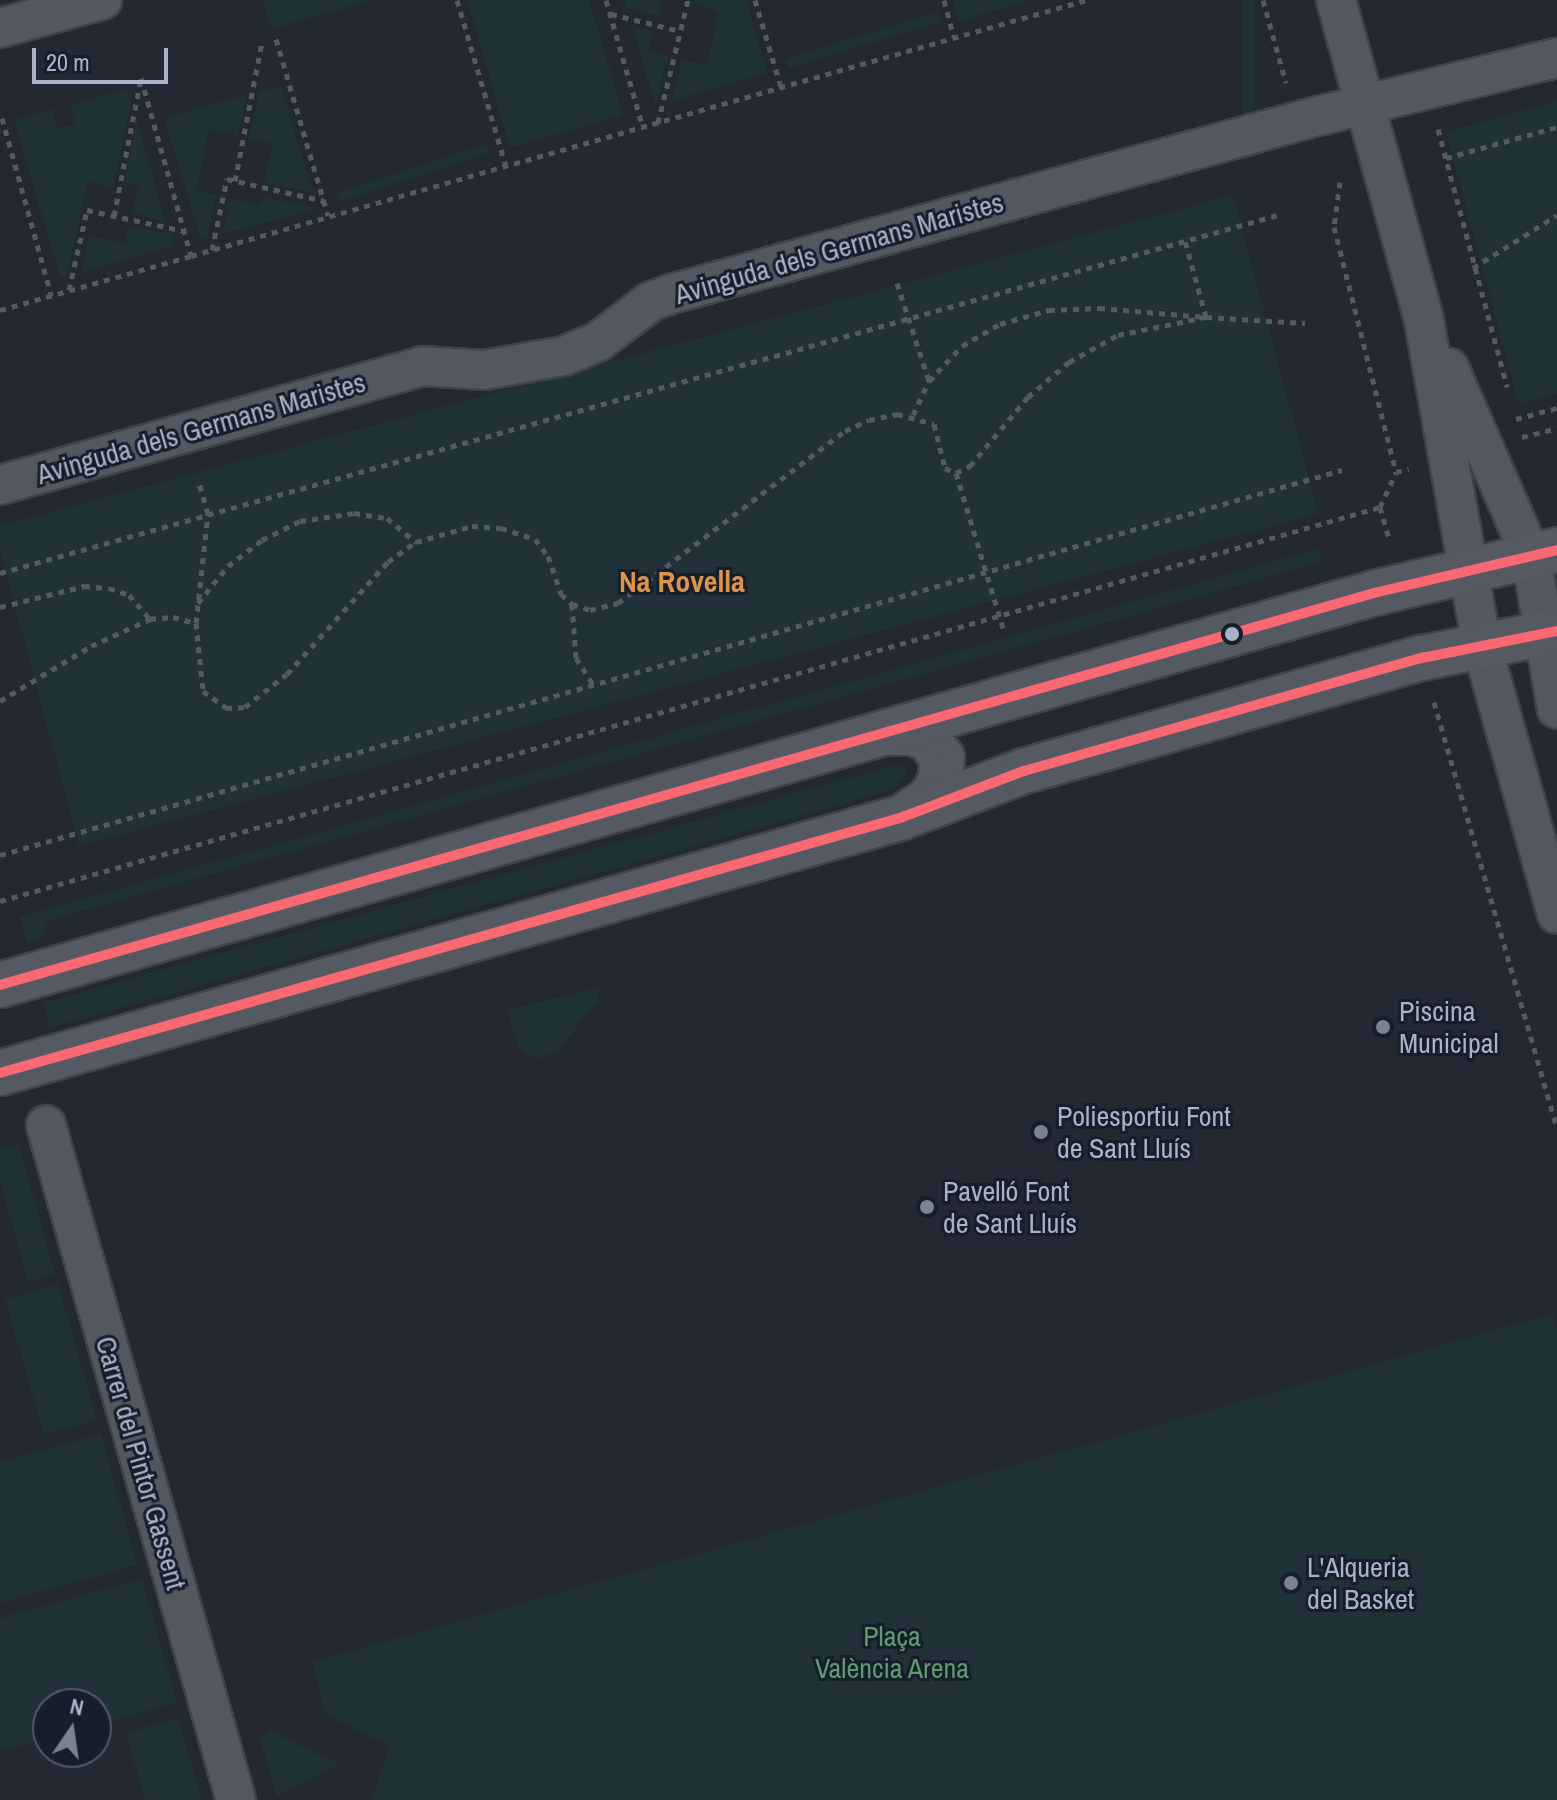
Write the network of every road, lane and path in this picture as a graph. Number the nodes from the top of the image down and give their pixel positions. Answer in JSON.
{"nodes":[{"id":1,"x":102,"y":0,"type":"edge"},
{"id":2,"x":457,"y":0,"type":"edge"},
{"id":3,"x":606,"y":0,"type":"edge"},
{"id":4,"x":688,"y":0,"type":"edge"},
{"id":5,"x":755,"y":0,"type":"edge"},
{"id":6,"x":944,"y":0,"type":"edge"},
{"id":7,"x":1086,"y":0,"type":"edge"},
{"id":8,"x":1263,"y":0,"type":"edge"},
{"id":9,"x":1336,"y":0,"type":"edge"},
{"id":10,"x":610,"y":14,"type":"junction"},
{"id":11,"x":0,"y":28,"type":"edge"},
{"id":12,"x":680,"y":31,"type":"junction"},
{"id":13,"x":954,"y":37,"type":"junction"},
{"id":14,"x":276,"y":39,"type":"dead end"},
{"id":15,"x":262,"y":42,"type":"dead end"},
{"id":16,"x":1557,"y":58,"type":"edge"},
{"id":17,"x":781,"y":87,"type":"junction"},
{"id":18,"x":1429,"y":91,"type":"junction"},
{"id":19,"x":1291,"y":96,"type":"dead end"},
{"id":20,"x":1365,"y":107,"type":"junction"},
{"id":21,"x":2,"y":118,"type":"dead end"},
{"id":22,"x":658,"y":123,"type":"junction"},
{"id":23,"x":643,"y":127,"type":"junction"},
{"id":24,"x":1557,"y":127,"type":"edge"},
{"id":25,"x":1446,"y":158,"type":"junction"},
{"id":26,"x":506,"y":166,"type":"junction"},
{"id":27,"x":1341,"y":176,"type":"dead end"},
{"id":28,"x":235,"y":181,"type":"junction"},
{"id":29,"x":325,"y":201,"type":"junction"},
{"id":30,"x":1278,"y":215,"type":"dead end"},
{"id":31,"x":1557,"y":215,"type":"edge"},
{"id":32,"x":114,"y":216,"type":"junction"},
{"id":33,"x":328,"y":216,"type":"junction"},
{"id":34,"x":184,"y":231,"type":"junction"},
{"id":35,"x":1185,"y":241,"type":"junction"},
{"id":36,"x":212,"y":250,"type":"junction"},
{"id":37,"x":191,"y":256,"type":"junction"},
{"id":38,"x":1473,"y":268,"type":"junction"},
{"id":39,"x":897,"y":283,"type":"dead end"},
{"id":40,"x":69,"y":290,"type":"junction"},
{"id":41,"x":51,"y":295,"type":"junction"},
{"id":42,"x":0,"y":310,"type":"edge"},
{"id":43,"x":1423,"y":315,"type":"junction"},
{"id":44,"x":908,"y":317,"type":"junction"},
{"id":45,"x":1206,"y":317,"type":"junction"},
{"id":46,"x":1305,"y":323,"type":"dead end"},
{"id":47,"x":929,"y":381,"type":"junction"},
{"id":48,"x":1508,"y":389,"type":"dead end"},
{"id":49,"x":1512,"y":405,"type":"dead end"},
{"id":50,"x":1557,"y":408,"type":"edge"},
{"id":51,"x":913,"y":415,"type":"junction"},
{"id":52,"x":1557,"y":428,"type":"edge"},
{"id":53,"x":1513,"y":440,"type":"dead end"},
{"id":54,"x":1417,"y":467,"type":"dead end"},
{"id":55,"x":1342,"y":470,"type":"dead end"},
{"id":56,"x":1396,"y":472,"type":"junction"},
{"id":57,"x":956,"y":473,"type":"junction"},
{"id":58,"x":199,"y":482,"type":"dead end"},
{"id":59,"x":0,"y":485,"type":"edge"},
{"id":60,"x":1380,"y":507,"type":"junction"},
{"id":61,"x":208,"y":514,"type":"junction"},
{"id":62,"x":416,"y":542,"type":"junction"},
{"id":63,"x":1391,"y":545,"type":"dead end"},
{"id":64,"x":1544,"y":553,"type":"edge"},
{"id":65,"x":1468,"y":569,"type":"junction"},
{"id":66,"x":986,"y":571,"type":"junction"},
{"id":67,"x":0,"y":573,"type":"edge"},
{"id":68,"x":198,"y":603,"type":"junction"},
{"id":69,"x":572,"y":604,"type":"junction"},
{"id":70,"x":0,"y":607,"type":"edge"},
{"id":71,"x":1000,"y":616,"type":"junction"},
{"id":72,"x":150,"y":619,"type":"junction"},
{"id":73,"x":196,"y":623,"type":"junction"},
{"id":74,"x":1004,"y":631,"type":"dead end"},
{"id":75,"x":1551,"y":632,"type":"edge"},
{"id":76,"x":1482,"y":646,"type":"junction"},
{"id":77,"x":593,"y":684,"type":"junction"},
{"id":78,"x":1434,"y":700,"type":"dead end"},
{"id":79,"x":0,"y":701,"type":"edge"},
{"id":80,"x":1557,"y":709,"type":"edge"},
{"id":81,"x":888,"y":733,"type":"junction"},
{"id":82,"x":900,"y":818,"type":"junction"},
{"id":83,"x":0,"y":855,"type":"edge"},
{"id":84,"x":0,"y":901,"type":"edge"},
{"id":85,"x":1557,"y":914,"type":"edge"},
{"id":86,"x":0,"y":985,"type":"edge"},
{"id":87,"x":0,"y":1073,"type":"edge"},
{"id":88,"x":46,"y":1125,"type":"dead end"},
{"id":89,"x":1557,"y":1128,"type":"edge"},
{"id":90,"x":236,"y":1800,"type":"edge"}],
"edges":[{"from":1,"to":11,"type":"street"},
{"from":2,"to":26,"type":"path"},
{"from":3,"to":10,"type":"path"},
{"from":4,"to":12,"type":"path"},
{"from":5,"to":17,"type":"path"},
{"from":6,"to":13,"type":"path"},
{"from":7,"to":13,"type":"path"},
{"from":8,"to":19,"type":"path"},
{"from":9,"to":20,"type":"street"},
{"from":10,"to":12,"type":"path"},
{"from":10,"to":23,"type":"path"},
{"from":12,"to":22,"type":"path"},
{"from":13,"to":17,"type":"path"},
{"from":14,"to":29,"type":"path"},
{"from":15,"to":28,"type":"path"},
{"from":16,"to":18,"type":"street","name":"Avinguda dels Germans Maristes"},
{"from":17,"to":22,"type":"path"},
{"from":18,"to":20,"type":"street","name":"Avinguda dels Germans Maristes"},
{"from":18,"to":25,"type":"path"},
{"from":20,"to":43,"type":"street"},
{"from":20,"to":59,"type":"street","name":"Avinguda dels Germans Maristes"},
{"from":21,"to":41,"type":"path"},
{"from":22,"to":23,"type":"path"},
{"from":23,"to":26,"type":"path"},
{"from":24,"to":25,"type":"path"},
{"from":25,"to":38,"type":"path"},
{"from":26,"to":33,"type":"path"},
{"from":27,"to":56,"type":"path"},
{"from":28,"to":29,"type":"path"},
{"from":28,"to":36,"type":"path"},
{"from":29,"to":33,"type":"path"},
{"from":30,"to":35,"type":"path"},
{"from":31,"to":38,"type":"path"},
{"from":32,"to":34,"type":"path"},
{"from":32,"to":34,"type":"path"},
{"from":32,"to":40,"type":"path"},
{"from":33,"to":36,"type":"path"},
{"from":34,"to":37,"type":"path"},
{"from":35,"to":44,"type":"path"},
{"from":35,"to":45,"type":"path"},
{"from":36,"to":37,"type":"path"},
{"from":37,"to":40,"type":"path"},
{"from":38,"to":48,"type":"path"},
{"from":39,"to":44,"type":"path"},
{"from":40,"to":41,"type":"path"},
{"from":41,"to":42,"type":"path"},
{"from":43,"to":64,"type":"street"},
{"from":43,"to":65,"type":"street"},
{"from":44,"to":47,"type":"path"},
{"from":44,"to":61,"type":"path"},
{"from":45,"to":46,"type":"path"},
{"from":45,"to":47,"type":"path"},
{"from":45,"to":57,"type":"path"},
{"from":47,"to":51,"type":"path"},
{"from":49,"to":50,"type":"path"},
{"from":51,"to":57,"type":"path"},
{"from":51,"to":69,"type":"path"},
{"from":52,"to":53,"type":"path"},
{"from":54,"to":56,"type":"path"},
{"from":55,"to":66,"type":"path"},
{"from":56,"to":60,"type":"path"},
{"from":57,"to":66,"type":"path"},
{"from":58,"to":61,"type":"path"},
{"from":60,"to":63,"type":"path"},
{"from":60,"to":71,"type":"path"},
{"from":61,"to":67,"type":"path"},
{"from":61,"to":68,"type":"path"},
{"from":62,"to":68,"type":"path"},
{"from":62,"to":69,"type":"path"},
{"from":62,"to":73,"type":"path"},
{"from":64,"to":65,"type":"main road"},
{"from":64,"to":75,"type":"street"},
{"from":65,"to":76,"type":"street"},
{"from":65,"to":81,"type":"main road"},
{"from":66,"to":71,"type":"path"},
{"from":66,"to":77,"type":"path"},
{"from":68,"to":73,"type":"path"},
{"from":69,"to":77,"type":"path"},
{"from":70,"to":72,"type":"path"},
{"from":71,"to":74,"type":"path"},
{"from":71,"to":84,"type":"path"},
{"from":72,"to":73,"type":"path"},
{"from":72,"to":79,"type":"path"},
{"from":75,"to":76,"type":"main road"},
{"from":75,"to":80,"type":"street"},
{"from":76,"to":82,"type":"main road"},
{"from":76,"to":85,"type":"street"},
{"from":77,"to":83,"type":"path"},
{"from":78,"to":89,"type":"path"},
{"from":81,"to":82,"type":"main road"},
{"from":81,"to":86,"type":"main road"},
{"from":82,"to":87,"type":"main road"},
{"from":88,"to":90,"type":"street","name":"Carrer del Pintor Gassent"}]}
